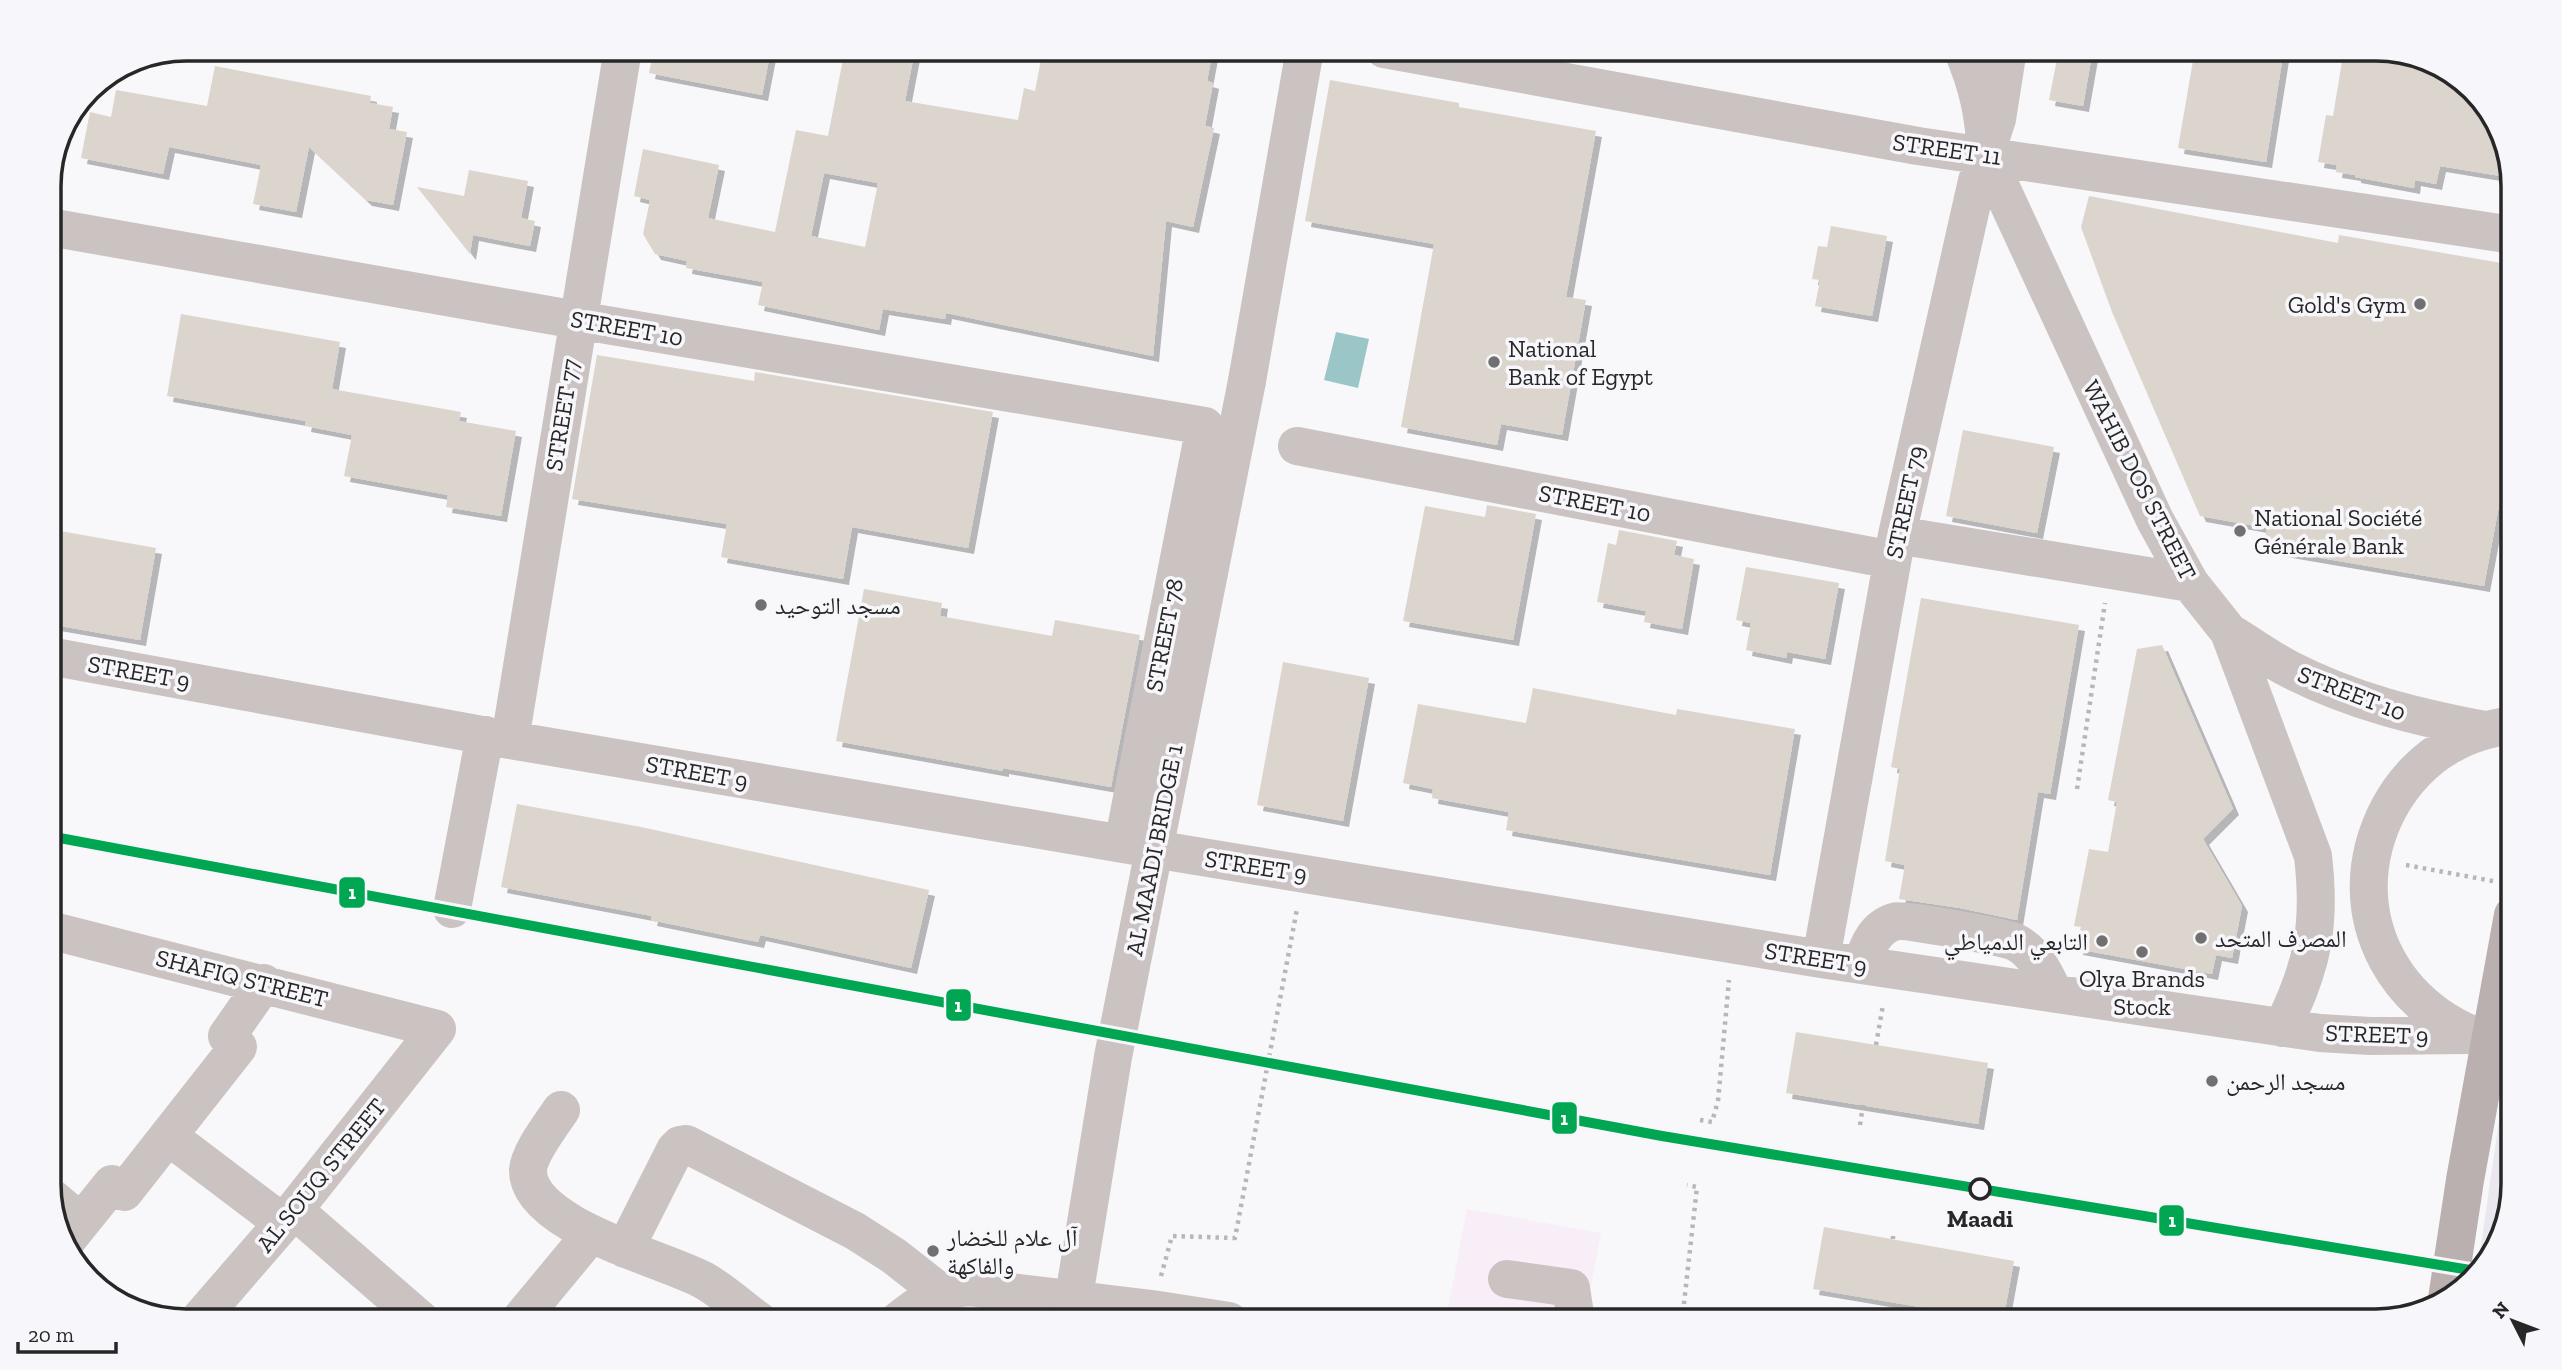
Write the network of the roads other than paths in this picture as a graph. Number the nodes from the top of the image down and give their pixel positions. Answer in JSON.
{"nodes":[{"id":1,"x":1303,"y":61,"type":"edge"},
{"id":2,"x":1452,"y":61,"type":"edge"},
{"id":3,"x":1967,"y":61,"type":"edge"},
{"id":4,"x":2006,"y":61,"type":"edge"},
{"id":5,"x":620,"y":62,"type":"edge"},
{"id":6,"x":1986,"y":155,"type":"junction"},
{"id":7,"x":62,"y":228,"type":"edge"},
{"id":8,"x":2500,"y":233,"type":"edge"},
{"id":9,"x":577,"y":320,"type":"junction"},
{"id":10,"x":1205,"y":426,"type":"joint"},
{"id":11,"x":1297,"y":446,"type":"dead end"},
{"id":12,"x":1895,"y":548,"type":"junction"},
{"id":13,"x":2190,"y":583,"type":"junction"},
{"id":14,"x":2229,"y":632,"type":"junction"},
{"id":15,"x":62,"y":658,"type":"edge"},
{"id":16,"x":2499,"y":727,"type":"edge"},
{"id":17,"x":498,"y":737,"type":"junction"},
{"id":18,"x":1123,"y":844,"type":"junction"},
{"id":19,"x":452,"y":909,"type":"dead end"},
{"id":20,"x":62,"y":933,"type":"edge"},
{"id":21,"x":2501,"y":941,"type":"edge"},
{"id":22,"x":1821,"y":959,"type":"junction"},
{"id":23,"x":1862,"y":965,"type":"junction"},
{"id":24,"x":264,"y":983,"type":"junction"},
{"id":25,"x":2054,"y":993,"type":"junction"},
{"id":26,"x":434,"y":1027,"type":"joint"},
{"id":27,"x":2282,"y":1028,"type":"junction"},
{"id":28,"x":2469,"y":1035,"type":"junction"},
{"id":29,"x":2501,"y":1044,"type":"edge"},
{"id":30,"x":561,"y":1110,"type":"dead end"},
{"id":31,"x":168,"y":1136,"type":"junction"},
{"id":32,"x":288,"y":1216,"type":"junction"},
{"id":33,"x":74,"y":1232,"type":"edge"},
{"id":34,"x":608,"y":1242,"type":"junction"},
{"id":35,"x":1507,"y":1279,"type":"dead end"},
{"id":36,"x":2449,"y":1285,"type":"edge"},
{"id":37,"x":940,"y":1293,"type":"junction"},
{"id":38,"x":1030,"y":1308,"type":"edge"},
{"id":39,"x":208,"y":1309,"type":"edge"},
{"id":40,"x":407,"y":1309,"type":"edge"},
{"id":41,"x":533,"y":1309,"type":"edge"},
{"id":42,"x":742,"y":1309,"type":"edge"},
{"id":43,"x":912,"y":1309,"type":"edge"},
{"id":44,"x":1086,"y":1309,"type":"edge"},
{"id":45,"x":1574,"y":1309,"type":"edge"}],
"edges":[{"from":1,"to":44,"type":"street","name":"AL MAADI BRIDGE 1","bridge":true},
{"from":2,"to":6,"type":"street","name":"STREET 11"},
{"from":3,"to":6,"type":"street","name":"WAHIB DOS STREET"},
{"from":4,"to":6,"type":"street","name":"STREET 79"},
{"from":5,"to":9,"type":"street","name":"STREET 77"},
{"from":6,"to":8,"type":"street","name":"STREET 11"},
{"from":6,"to":12,"type":"street","name":"STREET 79"},
{"from":6,"to":13,"type":"street","name":"WAHIB DOS STREET"},
{"from":7,"to":9,"type":"street","name":"STREET 10"},
{"from":9,"to":10,"type":"street","name":"STREET 10"},
{"from":9,"to":17,"type":"street","name":"STREET 77"},
{"from":10,"to":18,"type":"street","name":"STREET 78"},
{"from":11,"to":12,"type":"street","name":"STREET 10"},
{"from":12,"to":13,"type":"street","name":"STREET 10"},
{"from":12,"to":22,"type":"street","name":"STREET 79"},
{"from":13,"to":14,"type":"street","name":"WAHIB DOS STREET"},
{"from":14,"to":16,"type":"street","name":"STREET 10"},
{"from":14,"to":27,"type":"street","name":"WAHIB DOS STREET"},
{"from":15,"to":17,"type":"street","name":"STREET 9"},
{"from":16,"to":28,"type":"street"},
{"from":17,"to":18,"type":"street","name":"STREET 9"},
{"from":17,"to":19,"type":"street","name":"STREET 77"},
{"from":18,"to":22,"type":"street","name":"STREET 9"},
{"from":20,"to":24,"type":"street","name":"SHAFIQ STREET"},
{"from":21,"to":36,"type":"main road","bridge":true},
{"from":22,"to":23,"type":"street","name":"STREET 9"},
{"from":23,"to":25,"type":"street","name":"STREET 9"},
{"from":23,"to":25,"type":"street"},
{"from":24,"to":26,"type":"street","name":"SHAFIQ STREET"},
{"from":24,"to":31,"type":"street"},
{"from":25,"to":27,"type":"street","name":"STREET 9"},
{"from":26,"to":32,"type":"street","name":"AL SOUQ STREET"},
{"from":27,"to":28,"type":"street","name":"STREET 9"},
{"from":28,"to":29,"type":"street"},
{"from":30,"to":34,"type":"street"},
{"from":31,"to":32,"type":"street"},
{"from":31,"to":33,"type":"street"},
{"from":32,"to":39,"type":"street","name":"AL SOUQ STREET"},
{"from":32,"to":40,"type":"street"},
{"from":34,"to":37,"type":"street"},
{"from":34,"to":41,"type":"street"},
{"from":34,"to":42,"type":"street"},
{"from":35,"to":45,"type":"street"},
{"from":37,"to":38,"type":"street"},
{"from":37,"to":43,"type":"street"}]}
